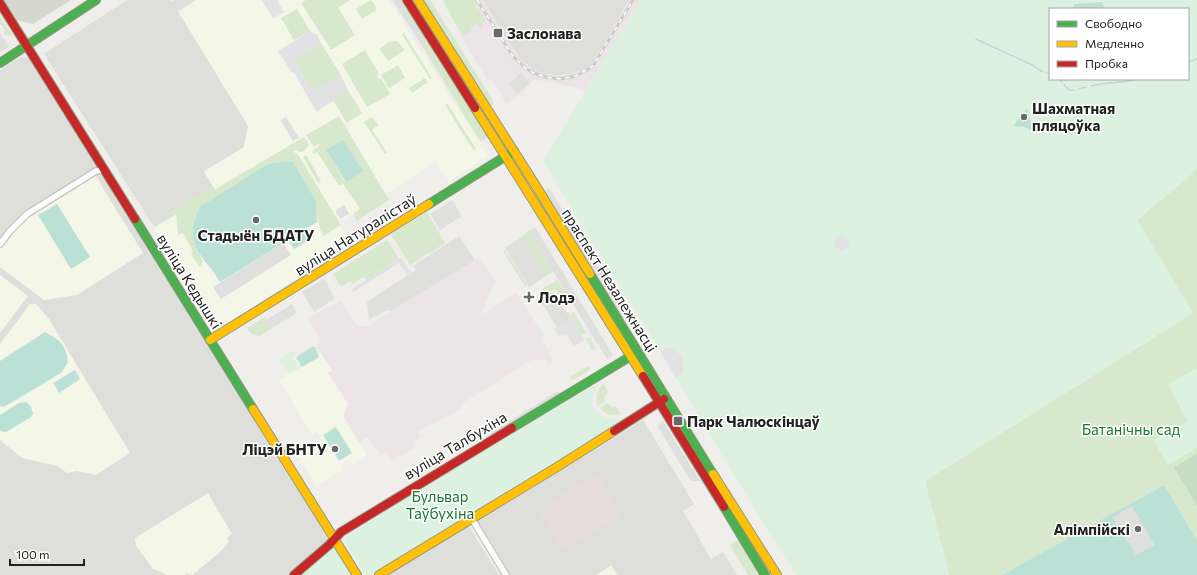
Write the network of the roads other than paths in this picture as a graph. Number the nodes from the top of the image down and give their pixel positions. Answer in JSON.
{"nodes":[{"id":1,"x":96,"y":0,"type":"edge"},
{"id":2,"x":407,"y":0,"type":"edge"},
{"id":3,"x":418,"y":0,"type":"edge"},
{"id":4,"x":0,"y":3,"type":"edge"},
{"id":5,"x":27,"y":45,"type":"junction"},
{"id":6,"x":0,"y":62,"type":"edge"},
{"id":7,"x":514,"y":151,"type":"junction"},
{"id":8,"x":506,"y":156,"type":"junction"},
{"id":9,"x":104,"y":169,"type":"junction"},
{"id":10,"x":0,"y":244,"type":"edge"},
{"id":11,"x":210,"y":340,"type":"junction"},
{"id":12,"x":638,"y":351,"type":"junction"},
{"id":13,"x":630,"y":356,"type":"junction"},
{"id":14,"x":663,"y":400,"type":"junction"},
{"id":15,"x":472,"y":519,"type":"junction"},
{"id":16,"x":334,"y":540,"type":"junction"},
{"id":17,"x":294,"y":575,"type":"edge"},
{"id":18,"x":357,"y":575,"type":"edge"},
{"id":19,"x":379,"y":575,"type":"edge"},
{"id":20,"x":506,"y":575,"type":"edge"},
{"id":21,"x":765,"y":575,"type":"edge"},
{"id":22,"x":777,"y":575,"type":"edge"}],
"edges":[{"from":1,"to":5,"type":"main road"},
{"from":2,"to":8,"type":"main road","name":"праспект Незалежнасці"},
{"from":3,"to":7,"type":"main road","name":"праспект Незалежнасці"},
{"from":4,"to":5,"type":"main road","name":"вуліца Кедышкі"},
{"from":5,"to":6,"type":"main road"},
{"from":5,"to":9,"type":"main road","name":"вуліца Кедышкі"},
{"from":7,"to":8,"type":"main road","name":"вуліца Натуралістаў"},
{"from":7,"to":12,"type":"main road","name":"праспект Незалежнасці"},
{"from":8,"to":11,"type":"main road","name":"вуліца Натуралістаў"},
{"from":8,"to":13,"type":"main road","name":"праспект Незалежнасці"},
{"from":9,"to":10,"type":"street"},
{"from":9,"to":11,"type":"main road","name":"вуліца Кедышкі"},
{"from":11,"to":16,"type":"main road","name":"вуліца Кедышкі"},
{"from":12,"to":13,"type":"main road","name":"вуліца Талбухіна"},
{"from":12,"to":14,"type":"main road","name":"праспект Незалежнасці"},
{"from":13,"to":14,"type":"main road","name":"праспект Незалежнасці"},
{"from":13,"to":16,"type":"main road","name":"вуліца Талбухіна"},
{"from":14,"to":15,"type":"main road"},
{"from":14,"to":21,"type":"main road","name":"праспект Незалежнасці"},
{"from":14,"to":22,"type":"main road","name":"праспект Незалежнасці"},
{"from":15,"to":19,"type":"main road"},
{"from":15,"to":20,"type":"street"},
{"from":16,"to":17,"type":"main road","name":"вуліца Талбухіна"},
{"from":16,"to":18,"type":"main road","name":"вуліца Кедышкі"}]}
